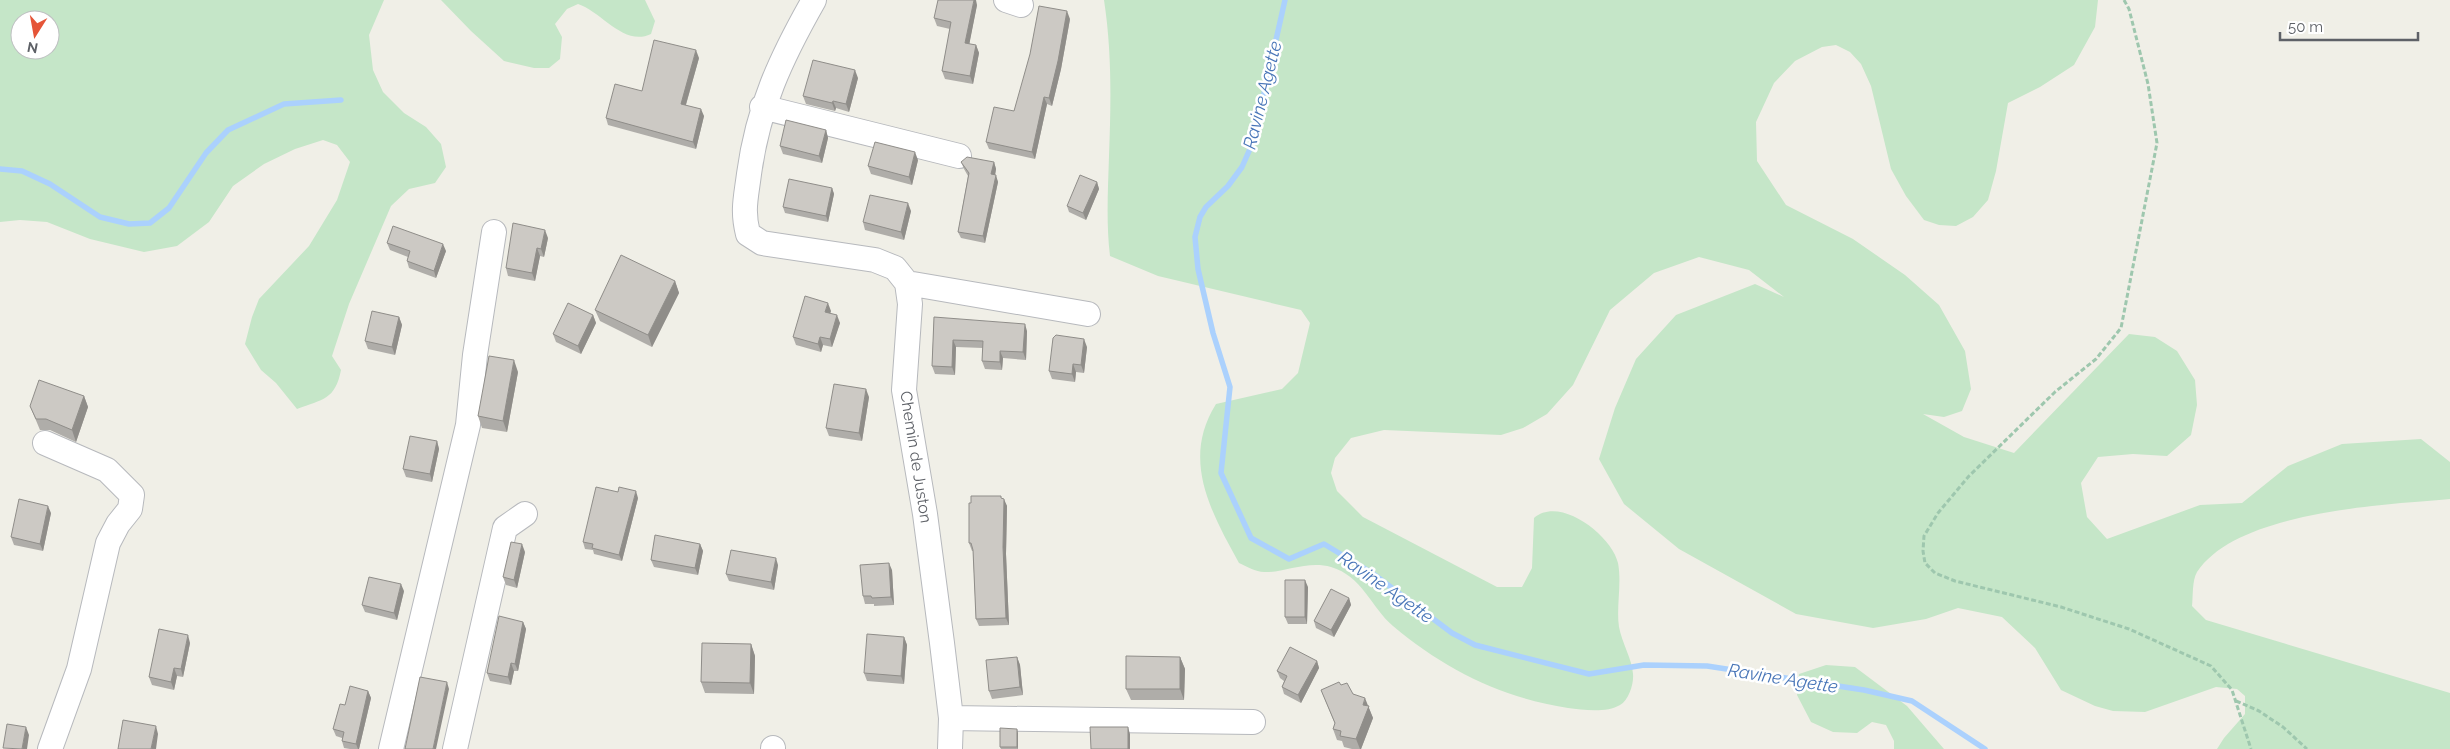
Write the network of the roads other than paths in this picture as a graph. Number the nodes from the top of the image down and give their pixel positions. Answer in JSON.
{"nodes":[{"id":1,"x":814,"y":0,"type":"edge"},
{"id":2,"x":762,"y":107,"type":"junction"},
{"id":3,"x":959,"y":156,"type":"dead end"},
{"id":4,"x":494,"y":232,"type":"dead end"},
{"id":5,"x":907,"y":283,"type":"junction"},
{"id":6,"x":1088,"y":314,"type":"dead end"},
{"id":7,"x":45,"y":443,"type":"dead end"},
{"id":8,"x":525,"y":514,"type":"dead end"},
{"id":9,"x":406,"y":623,"type":"dead end"},
{"id":10,"x":951,"y":718,"type":"junction"},
{"id":11,"x":1253,"y":722,"type":"dead end"},
{"id":12,"x":50,"y":749,"type":"edge"},
{"id":13,"x":378,"y":749,"type":"edge"},
{"id":14,"x":391,"y":749,"type":"edge"},
{"id":15,"x":455,"y":749,"type":"edge"},
{"id":16,"x":950,"y":749,"type":"edge"}],
"edges":[{"from":1,"to":2,"type":"street"},
{"from":2,"to":3,"type":"street"},
{"from":2,"to":5,"type":"street"},
{"from":4,"to":14,"type":"street"},
{"from":5,"to":6,"type":"street"},
{"from":5,"to":10,"type":"street","name":"Chemin de Juston"},
{"from":7,"to":12,"type":"street"},
{"from":8,"to":15,"type":"street"},
{"from":9,"to":13,"type":"street"},
{"from":10,"to":11,"type":"street"},
{"from":10,"to":16,"type":"street","name":"Chemin de Juston"}]}
